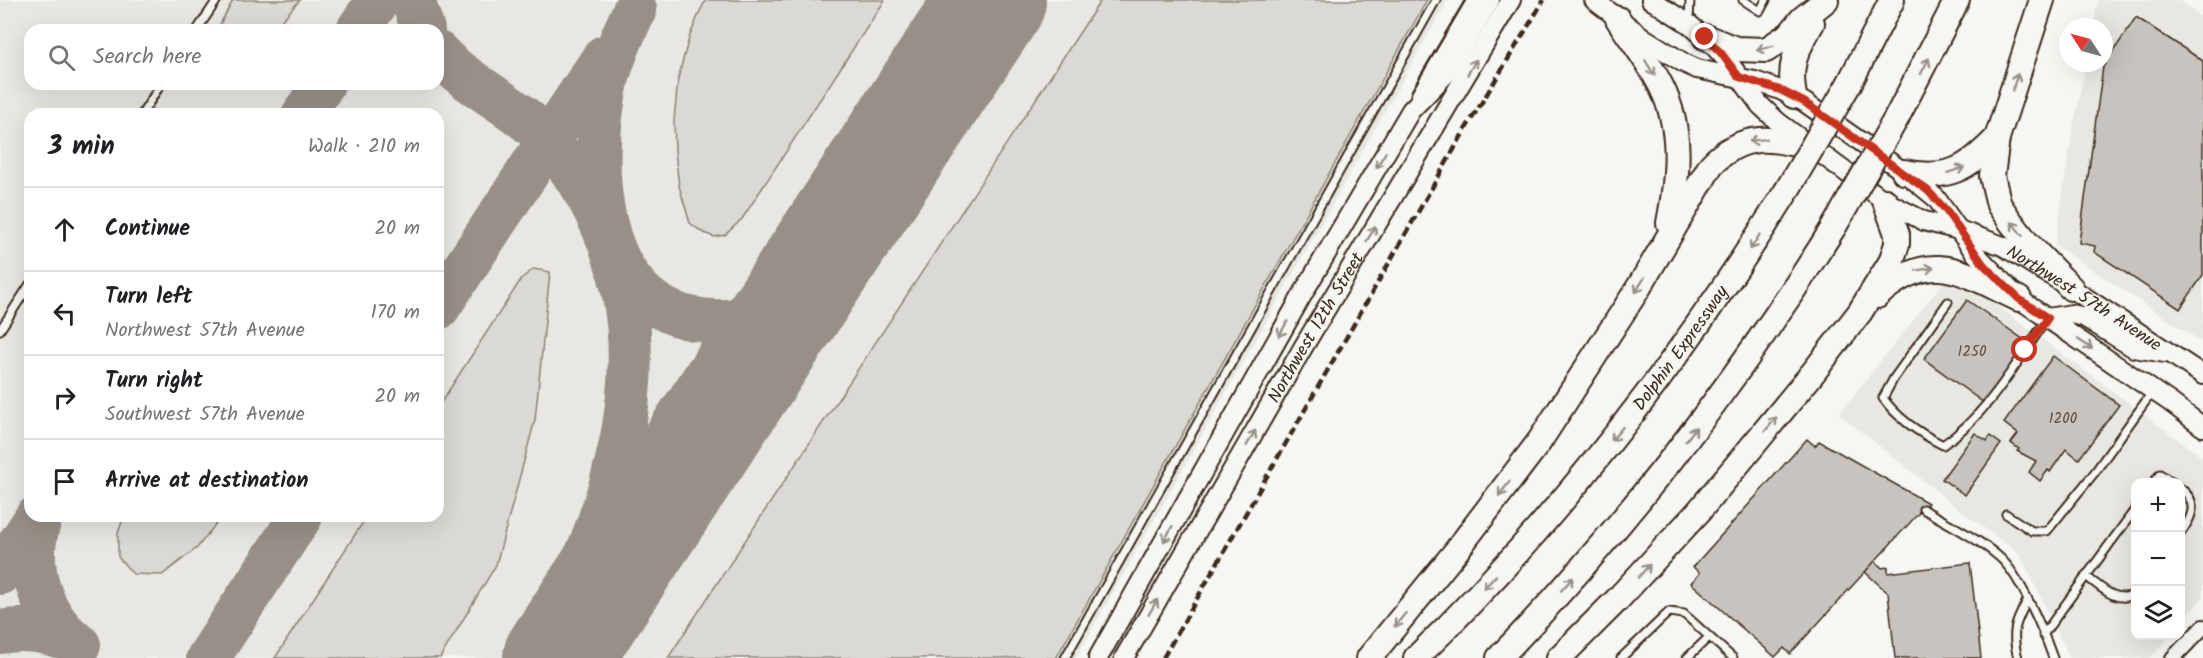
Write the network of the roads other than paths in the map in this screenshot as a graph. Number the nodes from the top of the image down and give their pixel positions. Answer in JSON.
{"nodes":[{"id":1,"x":217,"y":0,"type":"edge"},
{"id":2,"x":1436,"y":0,"type":"edge"},
{"id":3,"x":1476,"y":0,"type":"edge"},
{"id":4,"x":1490,"y":0,"type":"edge"},
{"id":5,"x":1512,"y":0,"type":"edge"},
{"id":6,"x":1594,"y":0,"type":"edge"},
{"id":7,"x":1651,"y":0,"type":"edge"},
{"id":8,"x":1690,"y":0,"type":"edge"},
{"id":9,"x":1743,"y":0,"type":"edge"},
{"id":10,"x":1766,"y":0,"type":"edge"},
{"id":11,"x":1826,"y":0,"type":"edge"},
{"id":12,"x":1892,"y":0,"type":"edge"},
{"id":13,"x":1957,"y":0,"type":"edge"},
{"id":14,"x":2042,"y":0,"type":"edge"},
{"id":15,"x":1618,"y":19,"type":"junction"},
{"id":16,"x":201,"y":24,"type":"edge"},
{"id":17,"x":1697,"y":31,"type":"junction"},
{"id":18,"x":1739,"y":77,"type":"junction"},
{"id":19,"x":157,"y":90,"type":"edge"},
{"id":20,"x":1794,"y":96,"type":"junction"},
{"id":21,"x":146,"y":108,"type":"edge"},
{"id":22,"x":1411,"y":110,"type":"junction"},
{"id":23,"x":1997,"y":138,"type":"junction"},
{"id":24,"x":1815,"y":150,"type":"junction"},
{"id":25,"x":1904,"y":172,"type":"junction"},
{"id":26,"x":1885,"y":201,"type":"junction"},
{"id":27,"x":1959,"y":230,"type":"junction"},
{"id":28,"x":1665,"y":243,"type":"junction"},
{"id":29,"x":2071,"y":288,"type":"junction"},
{"id":30,"x":24,"y":293,"type":"edge"},
{"id":31,"x":2019,"y":299,"type":"junction"},
{"id":32,"x":1948,"y":302,"type":"dead end"},
{"id":33,"x":1860,"y":312,"type":"junction"},
{"id":34,"x":2048,"y":318,"type":"junction"},
{"id":35,"x":0,"y":330,"type":"edge"},
{"id":36,"x":2172,"y":354,"type":"junction"},
{"id":37,"x":2203,"y":375,"type":"edge"},
{"id":38,"x":2153,"y":391,"type":"junction"},
{"id":39,"x":2203,"y":428,"type":"edge"},
{"id":40,"x":2185,"y":492,"type":"edge"},
{"id":41,"x":1923,"y":509,"type":"dead end"},
{"id":42,"x":2006,"y":514,"type":"dead end"},
{"id":43,"x":2131,"y":515,"type":"edge"},
{"id":44,"x":2185,"y":528,"type":"edge"},
{"id":45,"x":2087,"y":577,"type":"junction"},
{"id":46,"x":2131,"y":596,"type":"edge"},
{"id":47,"x":2027,"y":601,"type":"junction"},
{"id":48,"x":2203,"y":627,"type":"edge"},
{"id":49,"x":2043,"y":635,"type":"junction"},
{"id":50,"x":1709,"y":637,"type":"junction"},
{"id":51,"x":1065,"y":658,"type":"edge"},
{"id":52,"x":1098,"y":658,"type":"edge"},
{"id":53,"x":1124,"y":658,"type":"edge"},
{"id":54,"x":1369,"y":658,"type":"edge"},
{"id":55,"x":1416,"y":658,"type":"edge"},
{"id":56,"x":1498,"y":658,"type":"edge"},
{"id":57,"x":1559,"y":658,"type":"edge"},
{"id":58,"x":1621,"y":658,"type":"edge"},
{"id":59,"x":1687,"y":658,"type":"edge"},
{"id":60,"x":1733,"y":658,"type":"edge"},
{"id":61,"x":2018,"y":658,"type":"edge"},
{"id":62,"x":2053,"y":658,"type":"edge"},
{"id":63,"x":2173,"y":658,"type":"edge"}],
"edges":[{"from":1,"to":16,"type":"lane"},
{"from":2,"to":51,"type":"lane"},
{"from":3,"to":22,"type":"street","name":"Northwest 12th Street"},
{"from":4,"to":22,"type":"main road"},
{"from":53,"to":5,"type":"main road","name":"Northwest 12th Street","one_way":true},
{"from":6,"to":15,"type":"main road","name":"Northwest 57th Avenue"},
{"from":7,"to":17,"type":"main road"},
{"from":8,"to":17,"type":"lane"},
{"from":9,"to":10,"type":"lane"},
{"from":11,"to":17,"type":"highway","one_way":true},
{"from":11,"to":20,"type":"highway"},
{"from":12,"to":55,"type":"highway","name":"Dolphin Expressway","one_way":true,"bridge":true},
{"from":56,"to":13,"type":"highway","one_way":true,"bridge":true},
{"from":23,"to":14,"type":"highway","one_way":true},
{"from":15,"to":18,"type":"main road","name":"Northwest 57th Avenue"},
{"from":15,"to":28,"type":"highway","one_way":true},
{"from":17,"to":18,"type":"main road"},
{"from":18,"to":20,"type":"main road","name":"Northwest 57th Avenue"},
{"from":18,"to":24,"type":"main road","name":"Northwest 57th Avenue"},
{"from":19,"to":21,"type":"lane"},
{"from":20,"to":25,"type":"main road","name":"Northwest 57th Avenue"},
{"from":22,"to":52,"type":"main road","name":"Northwest 12th Street","one_way":true},
{"from":25,"to":23,"type":"highway","one_way":true},
{"from":29,"to":23,"type":"highway","one_way":true},
{"from":24,"to":26,"type":"main road","name":"Northwest 57th Avenue"},
{"from":24,"to":28,"type":"highway","one_way":true},
{"from":25,"to":27,"type":"main road","name":"Northwest 57th Avenue"},
{"from":26,"to":27,"type":"main road","name":"Northwest 57th Avenue"},
{"from":26,"to":33,"type":"highway"},
{"from":27,"to":29,"type":"main road","name":"Northwest 57th Avenue"},
{"from":27,"to":31,"type":"main road","name":"Northwest 57th Avenue"},
{"from":28,"to":54,"type":"highway","one_way":true},
{"from":29,"to":36,"type":"main road","name":"Northwest 57th Avenue"},
{"from":30,"to":35,"type":"lane"},
{"from":33,"to":31,"type":"highway","one_way":true},
{"from":31,"to":34,"type":"main road","name":"Northwest 57th Avenue"},
{"from":32,"to":34,"type":"lane"},
{"from":57,"to":33,"type":"highway","one_way":true},
{"from":34,"to":36,"type":"main road"},
{"from":34,"to":38,"type":"main road","name":"Northwest 57th Avenue","one_way":true},
{"from":36,"to":37,"type":"main road","name":"Northwest 57th Avenue"},
{"from":38,"to":39,"type":"main road","name":"Northwest 57th Avenue"},
{"from":38,"to":42,"type":"lane"},
{"from":40,"to":44,"type":"lane"},
{"from":41,"to":47,"type":"lane"},
{"from":43,"to":45,"type":"lane"},
{"from":45,"to":46,"type":"lane"},
{"from":45,"to":49,"type":"lane"},
{"from":47,"to":49,"type":"lane"},
{"from":47,"to":61,"type":"lane"},
{"from":48,"to":63,"type":"street"},
{"from":49,"to":62,"type":"lane"},
{"from":50,"to":58,"type":"lane"},
{"from":50,"to":59,"type":"lane"},
{"from":50,"to":60,"type":"lane"}]}
